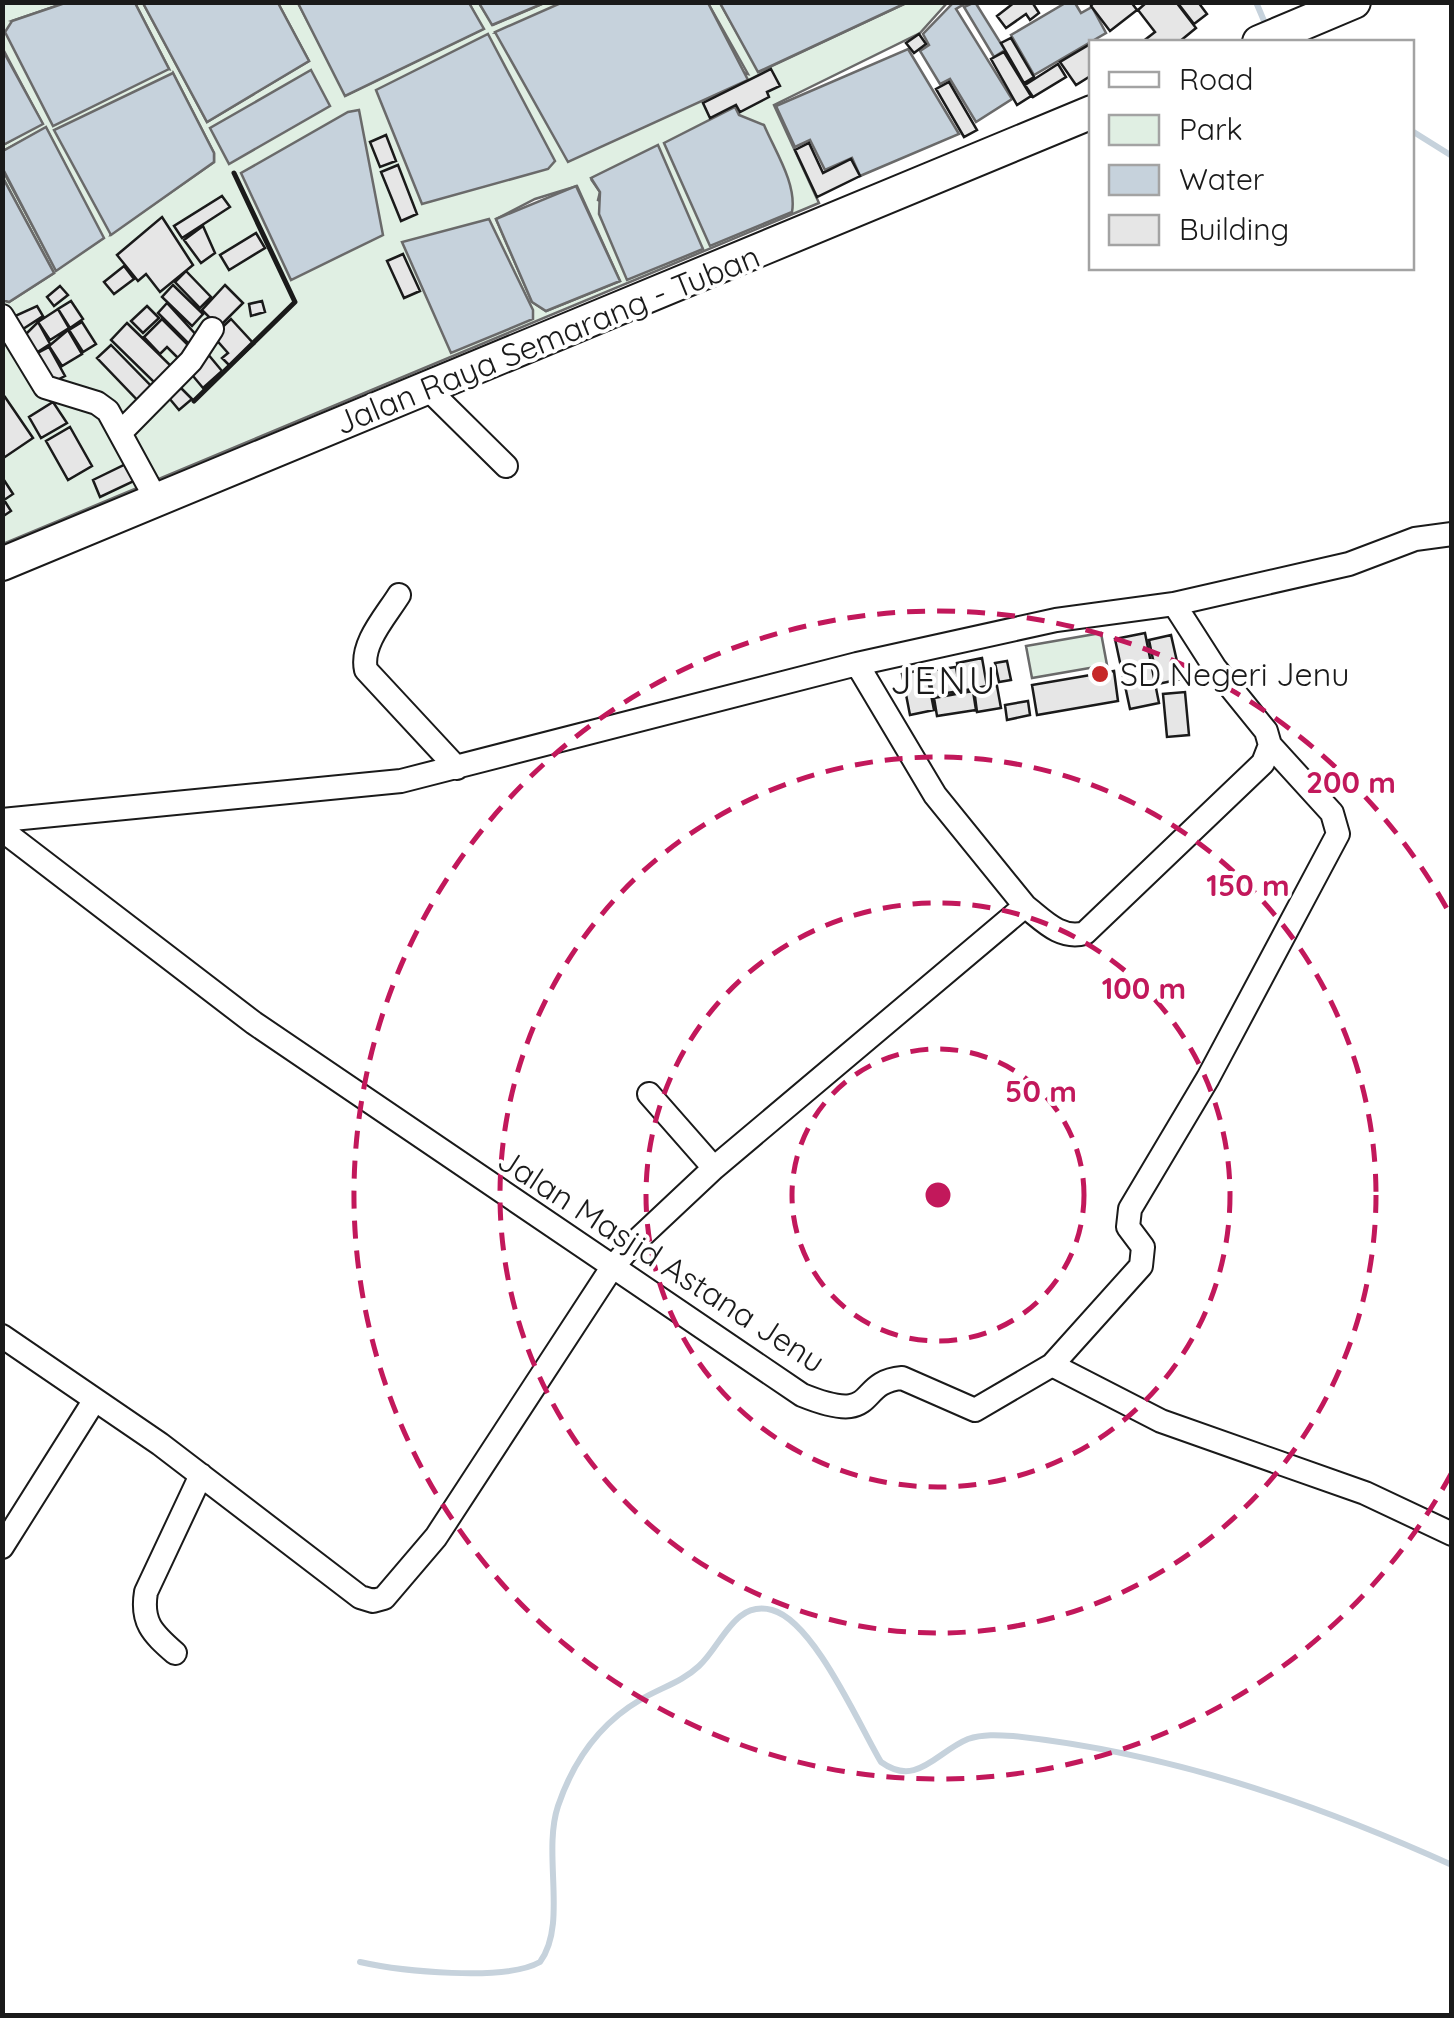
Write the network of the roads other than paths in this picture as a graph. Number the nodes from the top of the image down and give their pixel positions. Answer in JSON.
{"nodes":[{"id":1,"x":1354,"y":2,"type":"edge"},
{"id":2,"x":1264,"y":40,"type":"edge"},
{"id":3,"x":1089,"y":113,"type":"edge"},
{"id":4,"x":2,"y":316,"type":"edge"},
{"id":5,"x":212,"y":329,"type":"dead end"},
{"id":6,"x":428,"y":388,"type":"junction"},
{"id":7,"x":122,"y":431,"type":"junction"},
{"id":8,"x":506,"y":466,"type":"dead end"},
{"id":9,"x":156,"y":499,"type":"junction"},
{"id":10,"x":1452,"y":534,"type":"edge"},
{"id":11,"x":2,"y":564,"type":"edge"},
{"id":12,"x":400,"y":594,"type":"dead end"},
{"id":13,"x":1174,"y":604,"type":"junction"},
{"id":14,"x":857,"y":664,"type":"junction"},
{"id":15,"x":1270,"y":745,"type":"junction"},
{"id":16,"x":458,"y":768,"type":"junction"},
{"id":17,"x":2,"y":820,"type":"edge"},
{"id":18,"x":2,"y":830,"type":"edge"},
{"id":19,"x":1025,"y":906,"type":"junction"},
{"id":20,"x":649,"y":1094,"type":"dead end"},
{"id":21,"x":714,"y":1168,"type":"junction"},
{"id":22,"x":611,"y":1269,"type":"junction"},
{"id":23,"x":2,"y":1336,"type":"edge"},
{"id":24,"x":1052,"y":1365,"type":"junction"},
{"id":25,"x":94,"y":1401,"type":"junction"},
{"id":26,"x":201,"y":1475,"type":"junction"},
{"id":27,"x":1452,"y":1534,"type":"edge"},
{"id":28,"x":2,"y":1547,"type":"edge"},
{"id":29,"x":175,"y":1652,"type":"dead end"}],
"edges":[{"from":1,"to":2,"type":"highway"},
{"from":3,"to":6,"type":"highway","name":"Jalan Raya Semarang - Tuban"},
{"from":4,"to":7,"type":"street"},
{"from":5,"to":7,"type":"street"},
{"from":6,"to":8,"type":"street"},
{"from":6,"to":9,"type":"highway","name":"Jalan Raya Semarang - Tuban"},
{"from":7,"to":9,"type":"street"},
{"from":9,"to":11,"type":"highway","name":"Jalan Raya Semarang - Tuban"},
{"from":10,"to":13,"type":"street"},
{"from":12,"to":16,"type":"street"},
{"from":13,"to":14,"type":"street"},
{"from":13,"to":15,"type":"street"},
{"from":14,"to":16,"type":"street"},
{"from":14,"to":19,"type":"street"},
{"from":15,"to":19,"type":"street"},
{"from":15,"to":24,"type":"street"},
{"from":16,"to":17,"type":"street"},
{"from":18,"to":22,"type":"street","name":"Jalan Masjid Astana Jenu"},
{"from":19,"to":21,"type":"street"},
{"from":20,"to":21,"type":"street"},
{"from":21,"to":22,"type":"street"},
{"from":22,"to":24,"type":"street","name":"Jalan Masjid Astana Jenu"},
{"from":22,"to":26,"type":"street"},
{"from":23,"to":25,"type":"street"},
{"from":24,"to":27,"type":"street"},
{"from":25,"to":26,"type":"street"},
{"from":25,"to":28,"type":"street"},
{"from":26,"to":29,"type":"street"}]}
